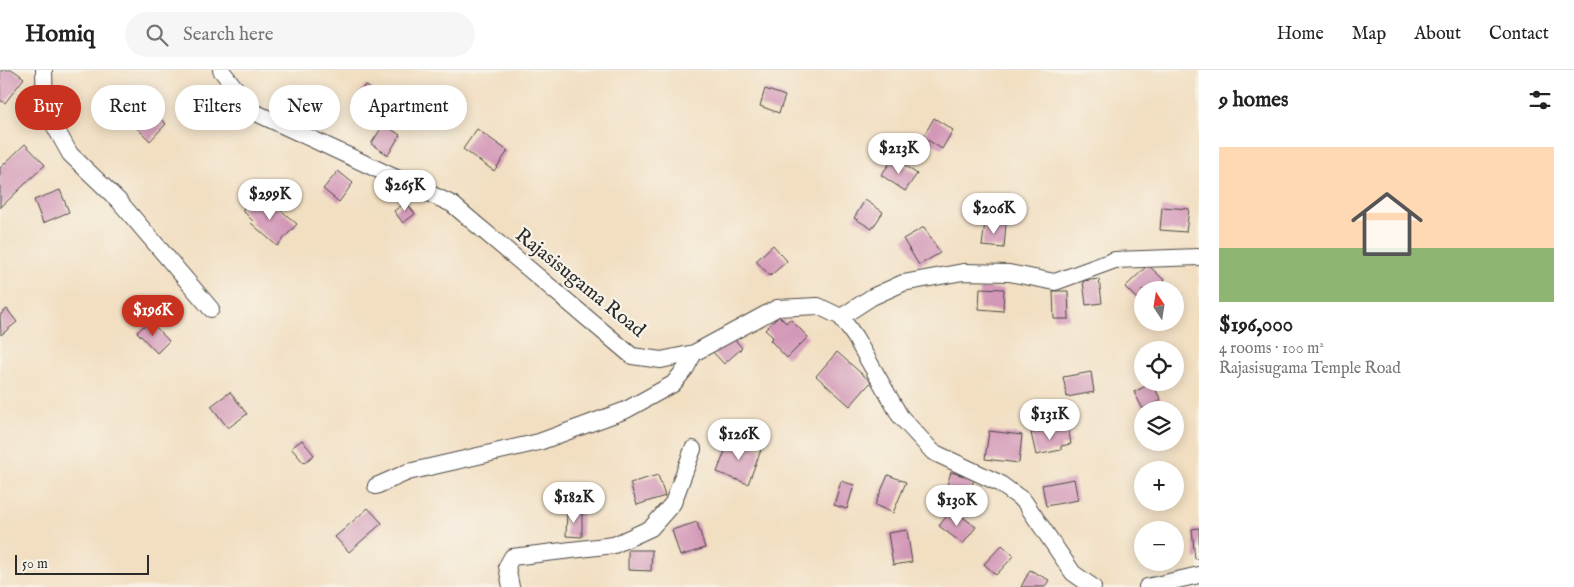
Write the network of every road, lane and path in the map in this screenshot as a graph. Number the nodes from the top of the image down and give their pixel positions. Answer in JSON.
{"nodes":[{"id":1,"x":44,"y":70,"type":"edge"},
{"id":2,"x":221,"y":70,"type":"edge"},
{"id":3,"x":1199,"y":257,"type":"edge"},
{"id":4,"x":211,"y":309,"type":"dead end"},
{"id":5,"x":841,"y":317,"type":"junction"},
{"id":6,"x":694,"y":353,"type":"junction"},
{"id":7,"x":693,"y":450,"type":"dead end"},
{"id":8,"x":376,"y":486,"type":"dead end"},
{"id":9,"x":1199,"y":575,"type":"edge"},
{"id":10,"x":512,"y":587,"type":"edge"},
{"id":11,"x":1093,"y":587,"type":"edge"},
{"id":12,"x":1148,"y":587,"type":"edge"}],
"edges":[{"from":1,"to":4,"type":"street"},
{"from":2,"to":6,"type":"street","name":"Rajasisugama Road"},
{"from":3,"to":5,"type":"street"},
{"from":5,"to":6,"type":"street","name":"Rajasisugama Road"},
{"from":5,"to":11,"type":"street","name":"Rajasisugama Road"},
{"from":6,"to":8,"type":"street"},
{"from":7,"to":10,"type":"street"},
{"from":9,"to":12,"type":"street"}]}
